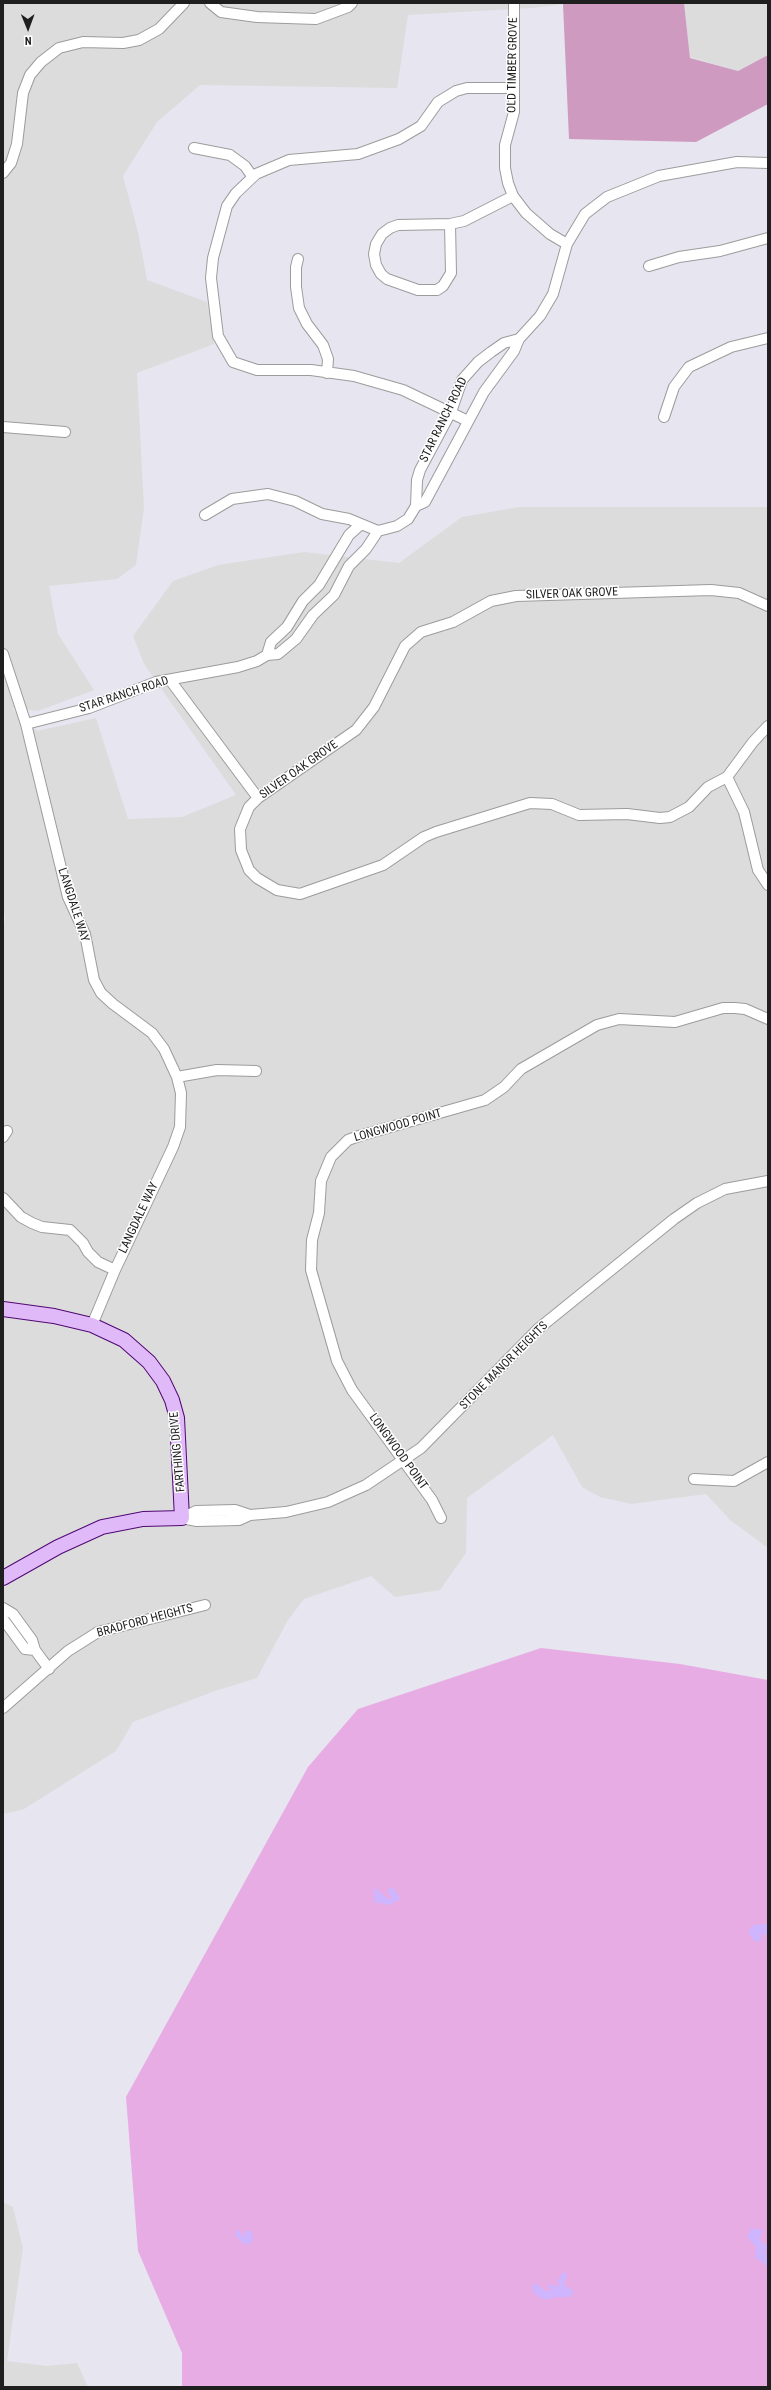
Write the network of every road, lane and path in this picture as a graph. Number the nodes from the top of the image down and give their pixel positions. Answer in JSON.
{"nodes":[{"id":1,"x":184,"y":3,"type":"edge"},
{"id":2,"x":210,"y":3,"type":"edge"},
{"id":3,"x":352,"y":3,"type":"edge"},
{"id":4,"x":514,"y":3,"type":"edge"},
{"id":5,"x":514,"y":88,"type":"junction"},
{"id":6,"x":194,"y":148,"type":"dead end"},
{"id":7,"x":768,"y":163,"type":"edge"},
{"id":8,"x":3,"y":172,"type":"edge"},
{"id":9,"x":252,"y":176,"type":"junction"},
{"id":10,"x":513,"y":196,"type":"junction"},
{"id":11,"x":450,"y":224,"type":"junction"},
{"id":12,"x":768,"y":238,"type":"edge"},
{"id":13,"x":567,"y":244,"type":"junction"},
{"id":14,"x":298,"y":258,"type":"dead end"},
{"id":15,"x":649,"y":266,"type":"dead end"},
{"id":16,"x":768,"y":338,"type":"edge"},
{"id":17,"x":520,"y":339,"type":"junction"},
{"id":18,"x":328,"y":373,"type":"junction"},
{"id":19,"x":451,"y":412,"type":"junction"},
{"id":20,"x":664,"y":417,"type":"dead end"},
{"id":21,"x":468,"y":421,"type":"junction"},
{"id":22,"x":3,"y":428,"type":"edge"},
{"id":23,"x":65,"y":432,"type":"dead end"},
{"id":24,"x":416,"y":506,"type":"junction"},
{"id":25,"x":205,"y":514,"type":"dead end"},
{"id":26,"x":360,"y":526,"type":"junction"},
{"id":27,"x":378,"y":531,"type":"junction"},
{"id":28,"x":334,"y":557,"type":"junction"},
{"id":29,"x":349,"y":566,"type":"junction"},
{"id":30,"x":768,"y":606,"type":"edge"},
{"id":31,"x":3,"y":654,"type":"edge"},
{"id":32,"x":267,"y":655,"type":"junction"},
{"id":33,"x":170,"y":680,"type":"junction"},
{"id":34,"x":26,"y":724,"type":"junction"},
{"id":35,"x":768,"y":726,"type":"edge"},
{"id":36,"x":727,"y":777,"type":"junction"},
{"id":37,"x":258,"y":798,"type":"junction"},
{"id":38,"x":768,"y":885,"type":"edge"},
{"id":39,"x":768,"y":1019,"type":"edge"},
{"id":40,"x":256,"y":1071,"type":"dead end"},
{"id":41,"x":177,"y":1078,"type":"junction"},
{"id":42,"x":768,"y":1181,"type":"edge"},
{"id":43,"x":3,"y":1198,"type":"edge"},
{"id":44,"x":115,"y":1270,"type":"junction"},
{"id":45,"x":3,"y":1308,"type":"edge"},
{"id":46,"x":92,"y":1324,"type":"junction"},
{"id":47,"x":404,"y":1461,"type":"junction"},
{"id":48,"x":768,"y":1462,"type":"edge"},
{"id":49,"x":694,"y":1479,"type":"dead end"},
{"id":50,"x":182,"y":1518,"type":"junction"},
{"id":51,"x":442,"y":1518,"type":"dead end"},
{"id":52,"x":3,"y":1578,"type":"edge"},
{"id":53,"x":205,"y":1605,"type":"dead end"},
{"id":54,"x":3,"y":1608,"type":"edge"},
{"id":55,"x":3,"y":1619,"type":"edge"},
{"id":56,"x":34,"y":1650,"type":"junction"},
{"id":57,"x":49,"y":1668,"type":"junction"},
{"id":58,"x":3,"y":1708,"type":"edge"}],
"edges":[{"from":1,"to":8,"type":"street"},
{"from":2,"to":3,"type":"street"},
{"from":4,"to":5,"type":"street","name":"OLD TIMBER GROVE"},
{"from":5,"to":9,"type":"street"},
{"from":5,"to":10,"type":"street","name":"OLD TIMBER GROVE"},
{"from":6,"to":9,"type":"street"},
{"from":7,"to":13,"type":"street","name":"STAR RANCH ROAD"},
{"from":9,"to":18,"type":"street"},
{"from":10,"to":11,"type":"street"},
{"from":10,"to":13,"type":"street","name":"OLD TIMBER GROVE"},
{"from":11,"to":11,"type":"street"},
{"from":12,"to":15,"type":"street"},
{"from":13,"to":17,"type":"street","name":"STAR RANCH ROAD"},
{"from":14,"to":18,"type":"street"},
{"from":16,"to":20,"type":"street"},
{"from":17,"to":19,"type":"street","name":"STAR RANCH ROAD"},
{"from":17,"to":21,"type":"street","name":"STAR RANCH ROAD"},
{"from":18,"to":19,"type":"street"},
{"from":19,"to":21,"type":"street"},
{"from":19,"to":24,"type":"street","name":"STAR RANCH ROAD"},
{"from":21,"to":24,"type":"street","name":"STAR RANCH ROAD"},
{"from":22,"to":23,"type":"street"},
{"from":24,"to":27,"type":"street","name":"STAR RANCH ROAD"},
{"from":25,"to":26,"type":"street","name":"STAR RANCH ROAD"},
{"from":26,"to":27,"type":"street","name":"STAR RANCH ROAD"},
{"from":26,"to":28,"type":"street"},
{"from":27,"to":29,"type":"street","name":"STAR RANCH ROAD"},
{"from":28,"to":29,"type":"street"},
{"from":28,"to":32,"type":"street"},
{"from":29,"to":32,"type":"street","name":"STAR RANCH ROAD"},
{"from":30,"to":37,"type":"street","name":"SILVER OAK GROVE"},
{"from":31,"to":34,"type":"street","name":"LANGDALE WAY"},
{"from":32,"to":33,"type":"street","name":"STAR RANCH ROAD"},
{"from":33,"to":34,"type":"street","name":"STAR RANCH ROAD"},
{"from":33,"to":37,"type":"street"},
{"from":34,"to":41,"type":"street","name":"LANGDALE WAY"},
{"from":35,"to":36,"type":"street","name":"SILVER OAK GROVE"},
{"from":36,"to":37,"type":"street","name":"SILVER OAK GROVE"},
{"from":36,"to":38,"type":"street"},
{"from":39,"to":47,"type":"street","name":"LONGWOOD POINT"},
{"from":40,"to":41,"type":"street"},
{"from":41,"to":44,"type":"street","name":"LANGDALE WAY"},
{"from":42,"to":47,"type":"street","name":"STONE MANOR HEIGHTS"},
{"from":43,"to":44,"type":"street"},
{"from":44,"to":46,"type":"street","name":"LANGDALE WAY"},
{"from":45,"to":46,"type":"street","name":"FARTHING DRIVE"},
{"from":46,"to":50,"type":"street","name":"FARTHING DRIVE"},
{"from":47,"to":50,"type":"street","name":"STONE MANOR HEIGHTS"},
{"from":47,"to":51,"type":"street","name":"LONGWOOD POINT"},
{"from":48,"to":49,"type":"street"},
{"from":50,"to":52,"type":"street"},
{"from":53,"to":57,"type":"street","name":"BRADFORD HEIGHTS"},
{"from":54,"to":56,"type":"street"},
{"from":55,"to":56,"type":"street"},
{"from":56,"to":57,"type":"street"},
{"from":57,"to":58,"type":"street","name":"BRADFORD HEIGHTS"}]}
